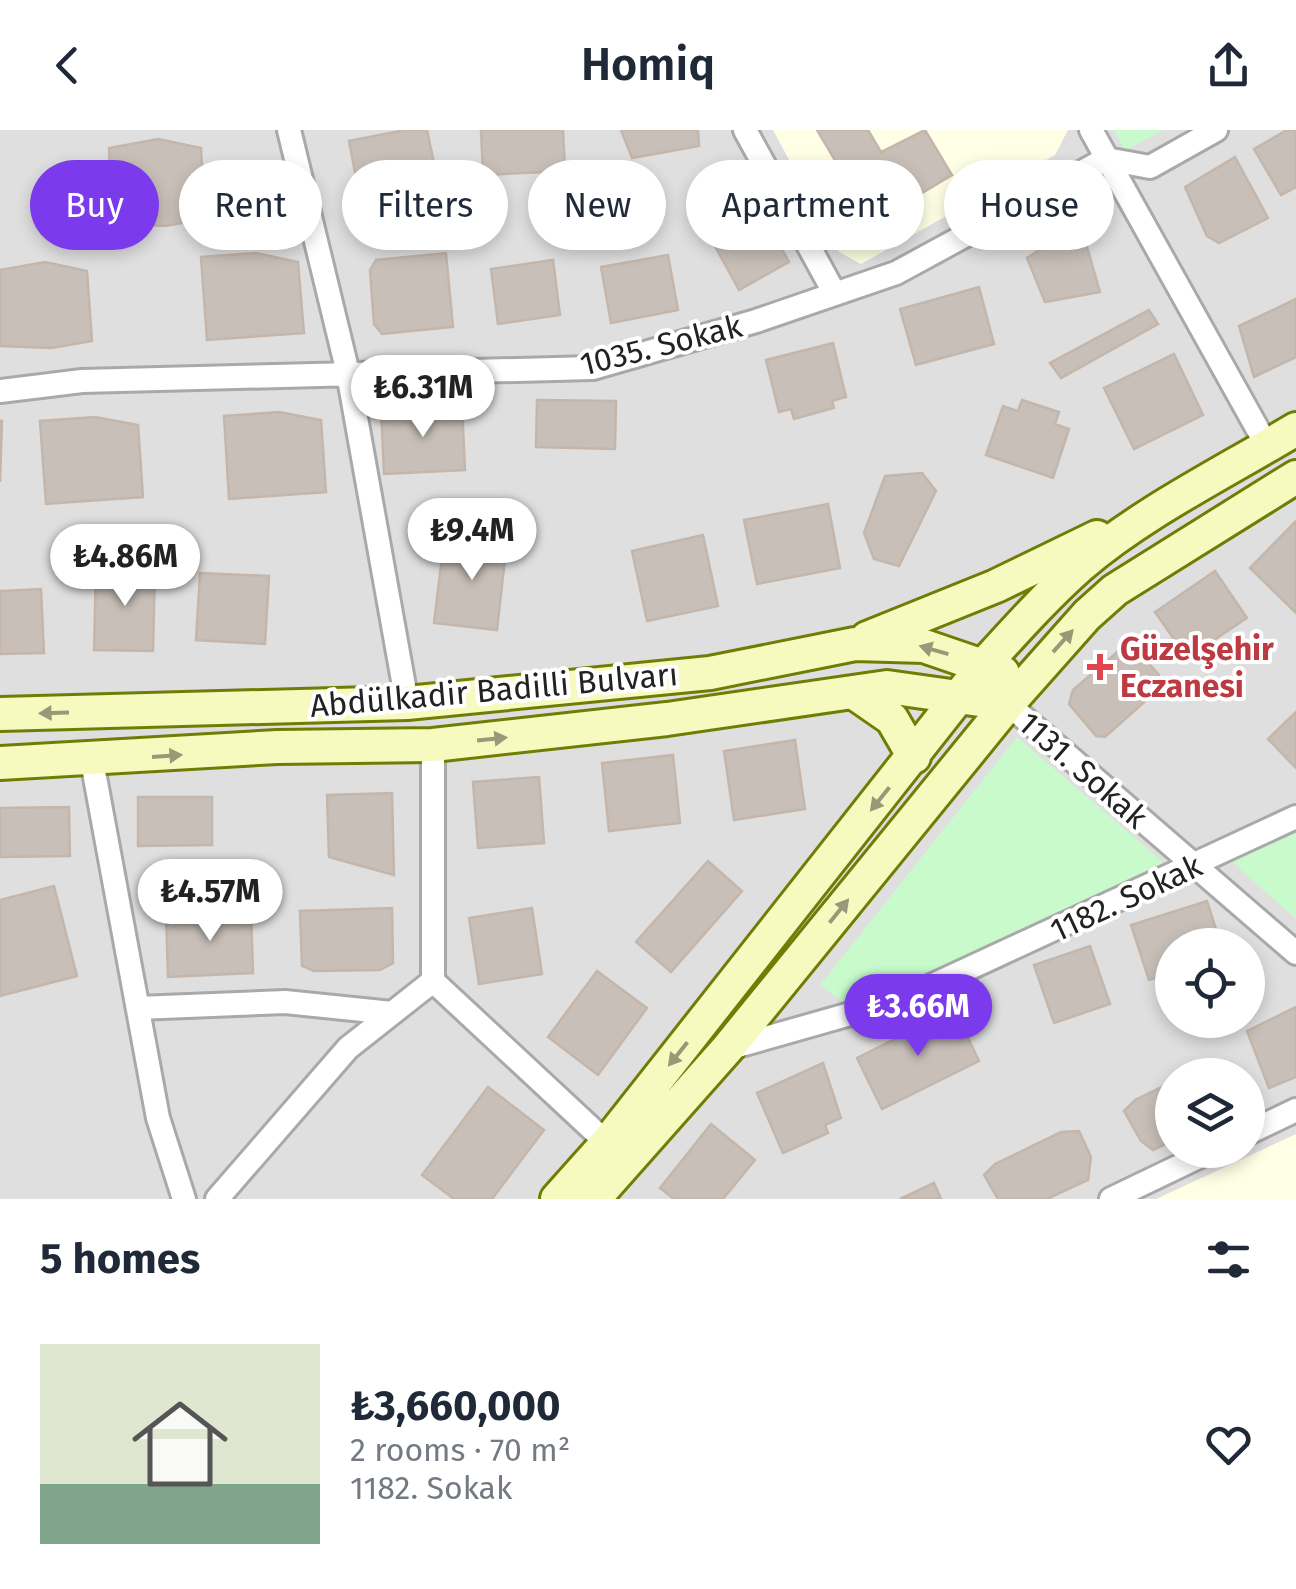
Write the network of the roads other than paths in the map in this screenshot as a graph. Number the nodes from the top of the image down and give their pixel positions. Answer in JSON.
{"nodes":[{"id":1,"x":290,"y":130,"type":"edge"},
{"id":2,"x":744,"y":130,"type":"edge"},
{"id":3,"x":1091,"y":130,"type":"edge"},
{"id":4,"x":1216,"y":130,"type":"edge"},
{"id":5,"x":1106,"y":160,"type":"edge"},
{"id":6,"x":1114,"y":161,"type":"edge"},
{"id":7,"x":1114,"y":174,"type":"edge"},
{"id":8,"x":944,"y":247,"type":"edge"},
{"id":9,"x":835,"y":294,"type":"junction"},
{"id":10,"x":348,"y":373,"type":"junction"},
{"id":11,"x":0,"y":391,"type":"edge"},
{"id":12,"x":1296,"y":429,"type":"edge"},
{"id":13,"x":1267,"y":446,"type":"junction"},
{"id":14,"x":1296,"y":477,"type":"edge"},
{"id":15,"x":1213,"y":480,"type":"junction"},
{"id":16,"x":850,"y":645,"type":"junction"},
{"id":17,"x":983,"y":666,"type":"junction"},
{"id":18,"x":853,"y":692,"type":"junction"},
{"id":19,"x":1017,"y":693,"type":"junction"},
{"id":20,"x":963,"y":696,"type":"junction"},
{"id":21,"x":407,"y":704,"type":"junction"},
{"id":22,"x":0,"y":714,"type":"edge"},
{"id":23,"x":433,"y":745,"type":"junction"},
{"id":24,"x":914,"y":757,"type":"junction"},
{"id":25,"x":92,"y":761,"type":"junction"},
{"id":26,"x":0,"y":763,"type":"edge"},
{"id":27,"x":1296,"y":817,"type":"edge"},
{"id":28,"x":1195,"y":867,"type":"junction"},
{"id":29,"x":1296,"y":953,"type":"edge"},
{"id":30,"x":433,"y":981,"type":"junction"},
{"id":31,"x":138,"y":1008,"type":"junction"},
{"id":32,"x":392,"y":1013,"type":"junction"},
{"id":33,"x":726,"y":1048,"type":"junction"},
{"id":34,"x":1296,"y":1110,"type":"edge"},
{"id":35,"x":1265,"y":1125,"type":"edge"},
{"id":36,"x":607,"y":1143,"type":"junction"},
{"id":37,"x":1176,"y":1168,"type":"edge"},
{"id":38,"x":604,"y":1196,"type":"edge"},
{"id":39,"x":184,"y":1199,"type":"edge"},
{"id":40,"x":218,"y":1199,"type":"edge"},
{"id":41,"x":558,"y":1199,"type":"edge"},
{"id":42,"x":1111,"y":1199,"type":"edge"}],
"edges":[{"from":1,"to":10,"type":"street"},
{"from":2,"to":9,"type":"street"},
{"from":3,"to":5,"type":"street"},
{"from":4,"to":6,"type":"street"},
{"from":7,"to":13,"type":"street"},
{"from":8,"to":9,"type":"street","name":"1035. Sokak"},
{"from":9,"to":10,"type":"street","name":"1035. Sokak"},
{"from":10,"to":11,"type":"street","name":"1035. Sokak"},
{"from":10,"to":21,"type":"street"},
{"from":12,"to":13,"type":"main road"},
{"from":13,"to":15,"type":"main road"},
{"from":19,"to":14,"type":"main road","one_way":true},
{"from":15,"to":16,"type":"main road"},
{"from":15,"to":17,"type":"main road"},
{"from":17,"to":16,"type":"main road","name":"Abdülkadir Badilli Bulvarı","one_way":true},
{"from":16,"to":21,"type":"main road","name":"Abdülkadir Badilli Bulvarı"},
{"from":17,"to":19,"type":"main road","name":"Abdülkadir Badilli Bulvarı"},
{"from":17,"to":20,"type":"main road"},
{"from":18,"to":20,"type":"main road","name":"Abdülkadir Badilli Bulvarı"},
{"from":23,"to":18,"type":"main road","name":"Abdülkadir Badilli Bulvarı","one_way":true},
{"from":18,"to":24,"type":"main road"},
{"from":19,"to":20,"type":"main road","name":"Abdülkadir Badilli Bulvarı"},
{"from":19,"to":28,"type":"street","name":"1131. Sokak"},
{"from":33,"to":19,"type":"main road","one_way":true},
{"from":20,"to":24,"type":"main road"},
{"from":21,"to":22,"type":"main road","name":"Abdülkadir Badilli Bulvarı","one_way":true},
{"from":25,"to":23,"type":"main road","name":"Abdülkadir Badilli Bulvarı","one_way":true},
{"from":23,"to":30,"type":"street"},
{"from":24,"to":36,"type":"main road","one_way":true},
{"from":25,"to":26,"type":"main road","name":"Abdülkadir Badilli Bulvarı"},
{"from":25,"to":31,"type":"street"},
{"from":27,"to":28,"type":"street","name":"1182. Sokak"},
{"from":28,"to":29,"type":"street","name":"1131. Sokak"},
{"from":28,"to":33,"type":"street","name":"1182. Sokak"},
{"from":30,"to":32,"type":"street"},
{"from":30,"to":36,"type":"street"},
{"from":31,"to":32,"type":"street"},
{"from":31,"to":39,"type":"street"},
{"from":32,"to":40,"type":"street"},
{"from":33,"to":38,"type":"main road"},
{"from":34,"to":35,"type":"street"},
{"from":36,"to":41,"type":"main road"},
{"from":37,"to":42,"type":"street"}]}
